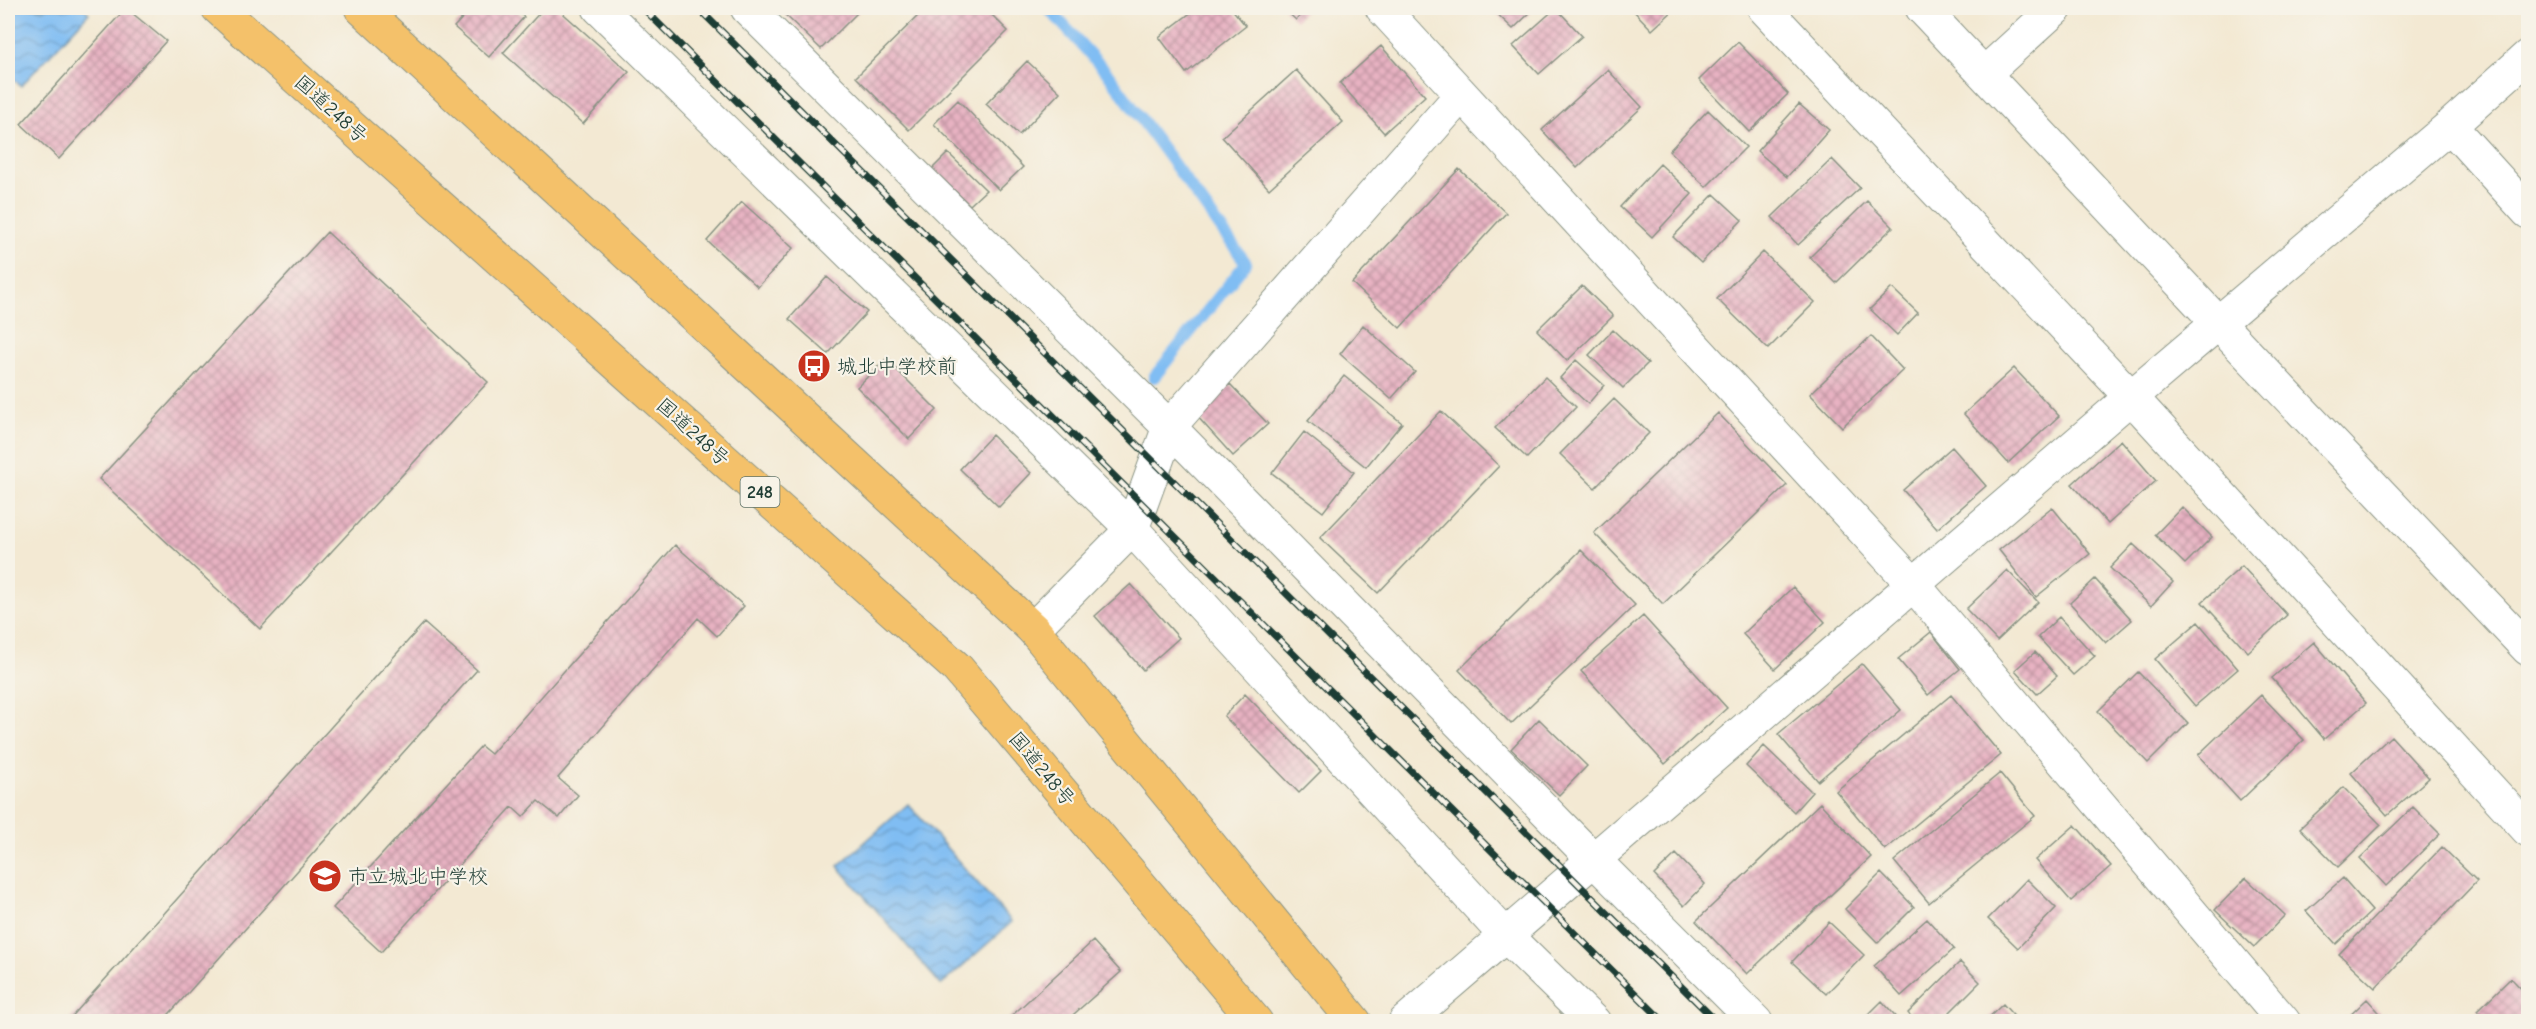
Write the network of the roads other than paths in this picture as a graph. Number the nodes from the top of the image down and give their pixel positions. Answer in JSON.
{"nodes":[{"id":1,"x":218,"y":8,"type":"edge"},
{"id":2,"x":361,"y":8,"type":"edge"},
{"id":3,"x":599,"y":8,"type":"edge"},
{"id":4,"x":747,"y":8,"type":"edge"},
{"id":5,"x":1382,"y":8,"type":"edge"},
{"id":6,"x":1764,"y":8,"type":"edge"},
{"id":7,"x":1922,"y":8,"type":"edge"},
{"id":8,"x":2056,"y":8,"type":"edge"},
{"id":9,"x":2529,"y":56,"type":"edge"},
{"id":10,"x":1984,"y":74,"type":"junction"},
{"id":11,"x":1461,"y":95,"type":"junction"},
{"id":12,"x":2450,"y":126,"type":"junction"},
{"id":13,"x":2529,"y":212,"type":"edge"},
{"id":14,"x":2217,"y":323,"type":"junction"},
{"id":15,"x":2131,"y":397,"type":"junction"},
{"id":16,"x":1169,"y":427,"type":"junction"},
{"id":17,"x":1132,"y":529,"type":"junction"},
{"id":18,"x":1913,"y":584,"type":"junction"},
{"id":19,"x":1034,"y":629,"type":"junction"},
{"id":20,"x":2529,"y":649,"type":"edge"},
{"id":21,"x":2529,"y":830,"type":"edge"},
{"id":22,"x":1593,"y":859,"type":"junction"},
{"id":23,"x":1505,"y":935,"type":"junction"},
{"id":24,"x":1256,"y":1022,"type":"edge"},
{"id":25,"x":1355,"y":1022,"type":"edge"},
{"id":26,"x":1405,"y":1022,"type":"edge"},
{"id":27,"x":1594,"y":1022,"type":"edge"},
{"id":28,"x":1756,"y":1022,"type":"edge"},
{"id":29,"x":2284,"y":1022,"type":"edge"}],
"edges":[{"from":1,"to":24,"type":"highway","name":"国道248号","number":"248"},
{"from":2,"to":19,"type":"highway"},
{"from":3,"to":17,"type":"street"},
{"from":4,"to":16,"type":"street"},
{"from":5,"to":11,"type":"street"},
{"from":6,"to":15,"type":"street"},
{"from":7,"to":10,"type":"street"},
{"from":8,"to":10,"type":"street"},
{"from":9,"to":12,"type":"street"},
{"from":10,"to":14,"type":"street"},
{"from":11,"to":16,"type":"street"},
{"from":11,"to":18,"type":"street"},
{"from":12,"to":13,"type":"street"},
{"from":12,"to":14,"type":"street"},
{"from":14,"to":15,"type":"street"},
{"from":14,"to":20,"type":"street"},
{"from":15,"to":18,"type":"street"},
{"from":15,"to":21,"type":"street"},
{"from":16,"to":17,"type":"street"},
{"from":16,"to":22,"type":"street"},
{"from":17,"to":19,"type":"street"},
{"from":17,"to":23,"type":"street"},
{"from":18,"to":22,"type":"street"},
{"from":18,"to":29,"type":"street"},
{"from":19,"to":25,"type":"highway"},
{"from":22,"to":23,"type":"street"},
{"from":22,"to":28,"type":"street"},
{"from":23,"to":26,"type":"street"},
{"from":23,"to":27,"type":"street"}]}
